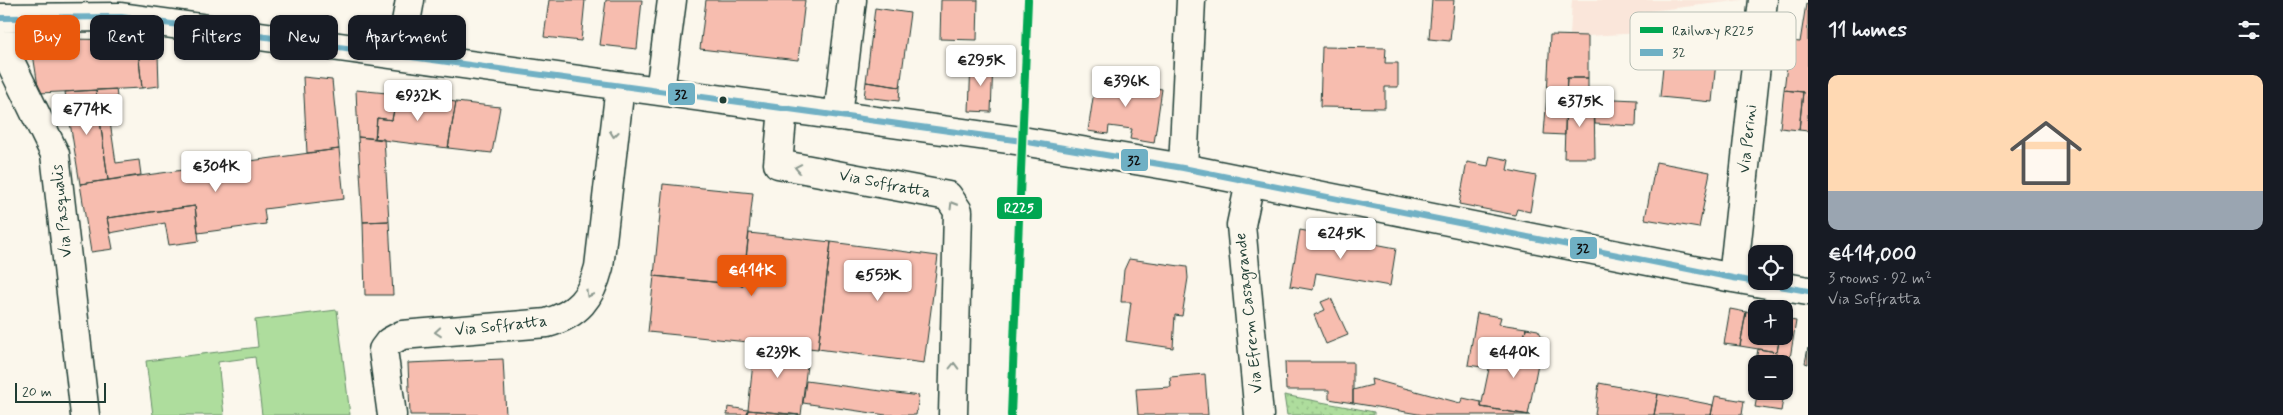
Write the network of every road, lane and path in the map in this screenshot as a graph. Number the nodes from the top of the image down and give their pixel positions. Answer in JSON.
{"nodes":[{"id":1,"x":410,"y":0,"type":"edge"},
{"id":2,"x":672,"y":0,"type":"edge"},
{"id":3,"x":852,"y":0,"type":"edge"},
{"id":4,"x":1191,"y":0,"type":"edge"},
{"id":5,"x":407,"y":15,"type":"edge"},
{"id":6,"x":2,"y":18,"type":"edge"},
{"id":7,"x":348,"y":49,"type":"edge"},
{"id":8,"x":429,"y":60,"type":"edge"},
{"id":9,"x":1755,"y":70,"type":"edge"},
{"id":10,"x":620,"y":86,"type":"junction"},
{"id":11,"x":660,"y":91,"type":"junction"},
{"id":12,"x":783,"y":108,"type":"junction"},
{"id":13,"x":838,"y":116,"type":"junction"},
{"id":14,"x":1183,"y":168,"type":"junction"},
{"id":15,"x":1250,"y":182,"type":"junction"},
{"id":16,"x":1733,"y":278,"type":"junction"},
{"id":17,"x":1808,"y":290,"type":"edge"},
{"id":18,"x":85,"y":415,"type":"edge"},
{"id":19,"x":392,"y":415,"type":"edge"},
{"id":20,"x":953,"y":415,"type":"edge"},
{"id":21,"x":1259,"y":415,"type":"edge"}],
"edges":[{"from":1,"to":5,"type":"street"},
{"from":2,"to":11,"type":"street"},
{"from":3,"to":13,"type":"street"},
{"from":4,"to":14,"type":"street"},
{"from":6,"to":7,"type":"street","name":"Via Pasqualis"},
{"from":6,"to":18,"type":"street","name":"Via Pasqualis"},
{"from":8,"to":10,"type":"street","name":"Via Pasqualis"},
{"from":9,"to":16,"type":"street","name":"Via Perini"},
{"from":10,"to":11,"type":"street","name":"Via Pasqualis"},
{"from":10,"to":19,"type":"street","name":"Via Soffratta","one_way":true},
{"from":11,"to":12,"type":"street","name":"Via Pasqualis"},
{"from":12,"to":13,"type":"street","name":"Via Pasqualis"},
{"from":20,"to":12,"type":"street","name":"Via Soffratta","one_way":true},
{"from":13,"to":14,"type":"street","name":"Via Pasqualis"},
{"from":14,"to":15,"type":"street","name":"Via Pasqualis"},
{"from":15,"to":16,"type":"street","name":"Via Pasqualis"},
{"from":15,"to":21,"type":"street","name":"Via Efrem Casagrande"},
{"from":16,"to":17,"type":"street","name":"Via Pasqualis"}]}
